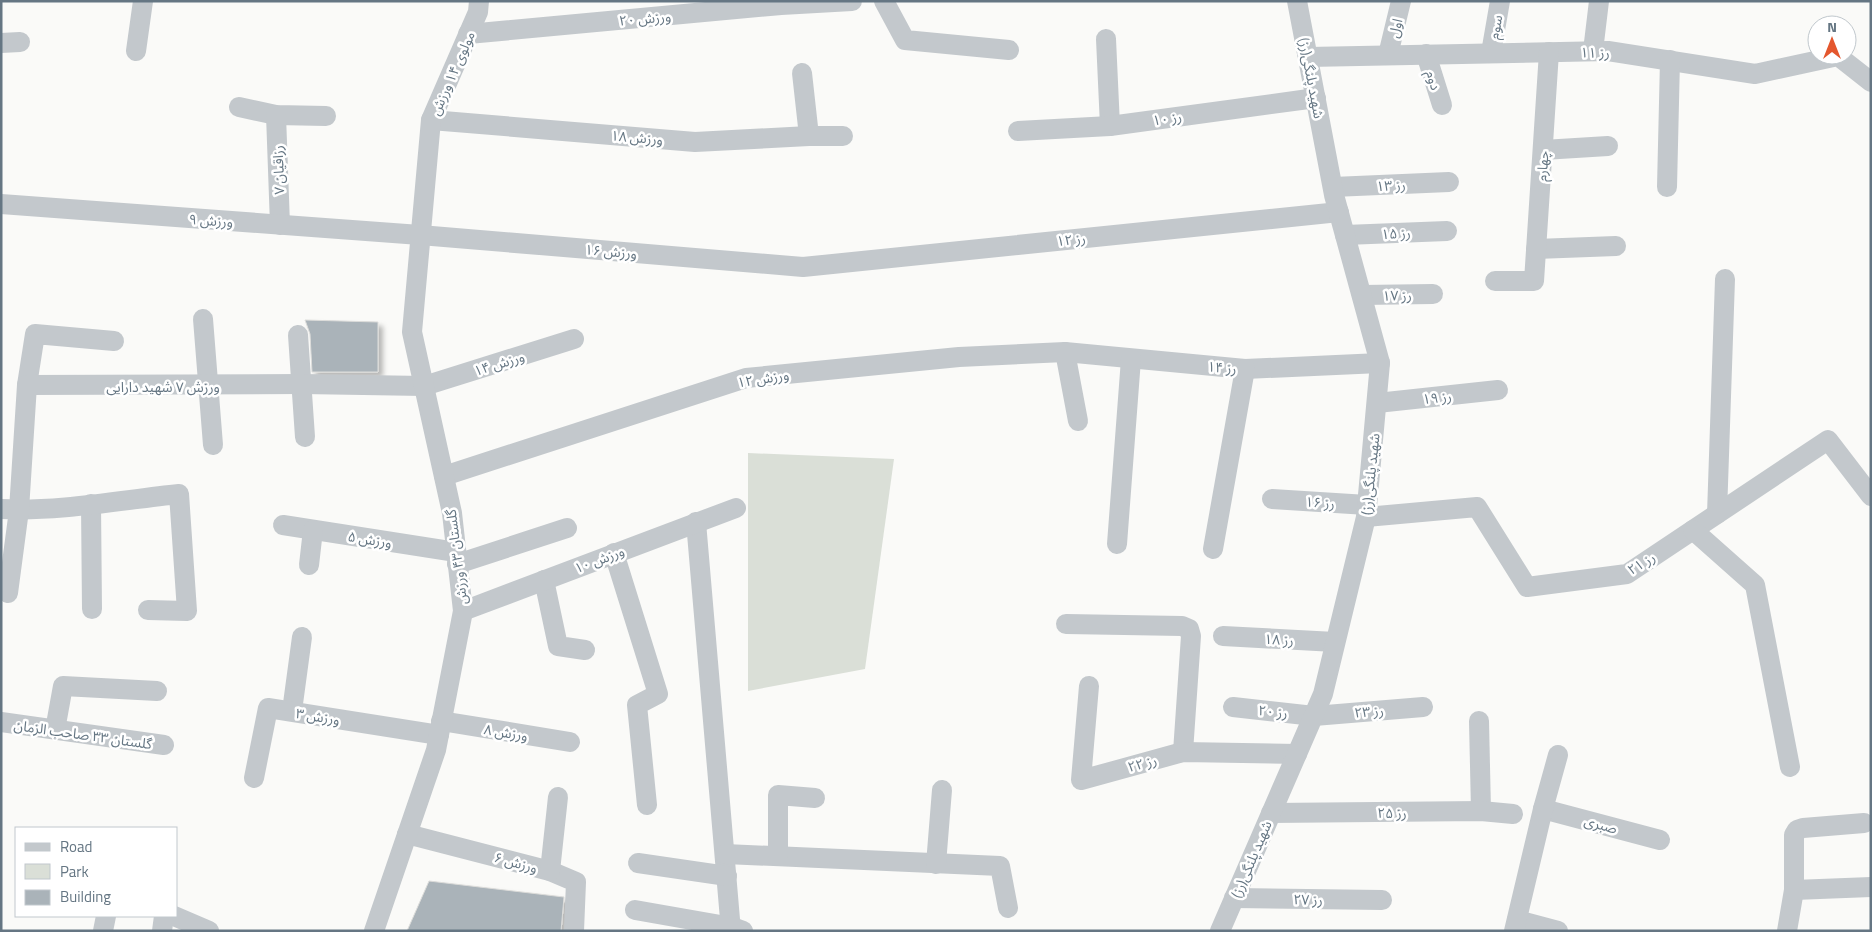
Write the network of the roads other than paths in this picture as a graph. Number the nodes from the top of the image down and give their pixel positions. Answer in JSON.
{"nodes":[{"id":1,"x":143,"y":1,"type":"edge"},
{"id":2,"x":479,"y":1,"type":"edge"},
{"id":3,"x":852,"y":1,"type":"edge"},
{"id":4,"x":884,"y":1,"type":"edge"},
{"id":5,"x":1297,"y":1,"type":"edge"},
{"id":6,"x":1401,"y":1,"type":"edge"},
{"id":7,"x":1500,"y":1,"type":"edge"},
{"id":8,"x":1599,"y":1,"type":"edge"},
{"id":9,"x":781,"y":3,"type":"edge"},
{"id":10,"x":468,"y":34,"type":"junction"},
{"id":11,"x":1106,"y":39,"type":"dead end"},
{"id":12,"x":1009,"y":50,"type":"dead end"},
{"id":13,"x":136,"y":51,"type":"dead end"},
{"id":14,"x":1594,"y":51,"type":"junction"},
{"id":15,"x":1549,"y":52,"type":"junction"},
{"id":16,"x":1490,"y":53,"type":"junction"},
{"id":17,"x":1426,"y":54,"type":"junction"},
{"id":18,"x":1388,"y":55,"type":"junction"},
{"id":19,"x":1308,"y":57,"type":"junction"},
{"id":20,"x":1670,"y":60,"type":"junction"},
{"id":21,"x":802,"y":73,"type":"dead end"},
{"id":22,"x":1871,"y":82,"type":"edge"},
{"id":23,"x":1316,"y":98,"type":"junction"},
{"id":24,"x":1442,"y":105,"type":"dead end"},
{"id":25,"x":239,"y":107,"type":"dead end"},
{"id":26,"x":276,"y":114,"type":"junction"},
{"id":27,"x":326,"y":116,"type":"dead end"},
{"id":28,"x":431,"y":120,"type":"junction"},
{"id":29,"x":1110,"y":126,"type":"junction"},
{"id":30,"x":1018,"y":131,"type":"dead end"},
{"id":31,"x":809,"y":136,"type":"junction"},
{"id":32,"x":843,"y":136,"type":"dead end"},
{"id":33,"x":1608,"y":146,"type":"dead end"},
{"id":34,"x":1543,"y":150,"type":"junction"},
{"id":35,"x":1449,"y":182,"type":"dead end"},
{"id":36,"x":1333,"y":187,"type":"junction"},
{"id":37,"x":1667,"y":187,"type":"dead end"},
{"id":38,"x":1,"y":204,"type":"edge"},
{"id":39,"x":1339,"y":212,"type":"junction"},
{"id":40,"x":280,"y":225,"type":"junction"},
{"id":41,"x":1446,"y":230,"type":"dead end"},
{"id":42,"x":420,"y":235,"type":"junction"},
{"id":43,"x":1345,"y":235,"type":"junction"},
{"id":44,"x":1616,"y":246,"type":"dead end"},
{"id":45,"x":1536,"y":248,"type":"junction"},
{"id":46,"x":802,"y":267,"type":"joint"},
{"id":47,"x":1724,"y":279,"type":"dead end"},
{"id":48,"x":1495,"y":281,"type":"dead end"},
{"id":49,"x":1433,"y":294,"type":"dead end"},
{"id":50,"x":1362,"y":295,"type":"junction"},
{"id":51,"x":203,"y":319,"type":"dead end"},
{"id":52,"x":298,"y":335,"type":"dead end"},
{"id":53,"x":574,"y":339,"type":"dead end"},
{"id":54,"x":114,"y":341,"type":"dead end"},
{"id":55,"x":1065,"y":352,"type":"junction"},
{"id":56,"x":1131,"y":359,"type":"junction"},
{"id":57,"x":1380,"y":363,"type":"junction"},
{"id":58,"x":1245,"y":369,"type":"junction"},
{"id":59,"x":302,"y":384,"type":"junction"},
{"id":60,"x":27,"y":386,"type":"junction"},
{"id":61,"x":208,"y":386,"type":"junction"},
{"id":62,"x":424,"y":386,"type":"junction"},
{"id":63,"x":1498,"y":390,"type":"dead end"},
{"id":64,"x":1377,"y":403,"type":"junction"},
{"id":65,"x":1078,"y":421,"type":"dead end"},
{"id":66,"x":305,"y":438,"type":"dead end"},
{"id":67,"x":213,"y":445,"type":"dead end"},
{"id":68,"x":444,"y":476,"type":"junction"},
{"id":69,"x":1871,"y":496,"type":"edge"},
{"id":70,"x":1272,"y":499,"type":"dead end"},
{"id":71,"x":91,"y":504,"type":"junction"},
{"id":72,"x":736,"y":508,"type":"dead end"},
{"id":73,"x":10,"y":510,"type":"edge"},
{"id":74,"x":1366,"y":511,"type":"junction"},
{"id":75,"x":1717,"y":514,"type":"junction"},
{"id":76,"x":696,"y":522,"type":"junction"},
{"id":77,"x":283,"y":525,"type":"dead end"},
{"id":78,"x":567,"y":528,"type":"dead end"},
{"id":79,"x":313,"y":530,"type":"junction"},
{"id":80,"x":1693,"y":530,"type":"junction"},
{"id":81,"x":1118,"y":544,"type":"dead end"},
{"id":82,"x":1213,"y":549,"type":"dead end"},
{"id":83,"x":614,"y":554,"type":"junction"},
{"id":84,"x":457,"y":558,"type":"junction"},
{"id":85,"x":310,"y":565,"type":"dead end"},
{"id":86,"x":544,"y":580,"type":"junction"},
{"id":87,"x":8,"y":594,"type":"dead end"},
{"id":88,"x":92,"y":609,"type":"dead end"},
{"id":89,"x":148,"y":610,"type":"dead end"},
{"id":90,"x":462,"y":611,"type":"junction"},
{"id":91,"x":1066,"y":624,"type":"dead end"},
{"id":92,"x":1223,"y":636,"type":"dead end"},
{"id":93,"x":302,"y":637,"type":"dead end"},
{"id":94,"x":1336,"y":642,"type":"junction"},
{"id":95,"x":585,"y":650,"type":"dead end"},
{"id":96,"x":1089,"y":686,"type":"dead end"},
{"id":97,"x":158,"y":692,"type":"dead end"},
{"id":98,"x":1232,"y":707,"type":"dead end"},
{"id":99,"x":1423,"y":707,"type":"dead end"},
{"id":100,"x":292,"y":711,"type":"junction"},
{"id":101,"x":1314,"y":716,"type":"junction"},
{"id":102,"x":1479,"y":721,"type":"dead end"},
{"id":103,"x":1,"y":722,"type":"edge"},
{"id":104,"x":440,"y":728,"type":"junction"},
{"id":105,"x":55,"y":730,"type":"junction"},
{"id":106,"x":570,"y":742,"type":"dead end"},
{"id":107,"x":164,"y":745,"type":"dead end"},
{"id":108,"x":1183,"y":752,"type":"junction"},
{"id":109,"x":1297,"y":754,"type":"junction"},
{"id":110,"x":1558,"y":755,"type":"dead end"},
{"id":111,"x":1790,"y":767,"type":"dead end"},
{"id":112,"x":254,"y":778,"type":"dead end"},
{"id":113,"x":942,"y":790,"type":"dead end"},
{"id":114,"x":558,"y":797,"type":"dead end"},
{"id":115,"x":815,"y":798,"type":"dead end"},
{"id":116,"x":647,"y":805,"type":"dead end"},
{"id":117,"x":1543,"y":809,"type":"junction"},
{"id":118,"x":1482,"y":811,"type":"junction"},
{"id":119,"x":1271,"y":813,"type":"junction"},
{"id":120,"x":1513,"y":814,"type":"dead end"},
{"id":121,"x":1864,"y":823,"type":"dead end"},
{"id":122,"x":407,"y":834,"type":"junction"},
{"id":123,"x":1660,"y":840,"type":"dead end"},
{"id":124,"x":725,"y":854,"type":"junction"},
{"id":125,"x":778,"y":856,"type":"junction"},
{"id":126,"x":638,"y":863,"type":"dead end"},
{"id":127,"x":936,"y":864,"type":"junction"},
{"id":128,"x":550,"y":871,"type":"junction"},
{"id":129,"x":727,"y":876,"type":"junction"},
{"id":130,"x":1871,"y":887,"type":"edge"},
{"id":131,"x":1794,"y":890,"type":"junction"},
{"id":132,"x":1234,"y":898,"type":"junction"},
{"id":133,"x":1382,"y":900,"type":"dead end"},
{"id":134,"x":1008,"y":908,"type":"dead end"},
{"id":135,"x":635,"y":910,"type":"dead end"},
{"id":136,"x":106,"y":917,"type":"edge"},
{"id":137,"x":164,"y":917,"type":"edge"},
{"id":138,"x":176,"y":917,"type":"edge"},
{"id":139,"x":1516,"y":925,"type":"edge"},
{"id":140,"x":735,"y":929,"type":"edge"},
{"id":141,"x":103,"y":931,"type":"edge"},
{"id":142,"x":162,"y":931,"type":"edge"},
{"id":143,"x":209,"y":931,"type":"edge"},
{"id":144,"x":374,"y":931,"type":"edge"},
{"id":145,"x":574,"y":931,"type":"edge"},
{"id":146,"x":1220,"y":931,"type":"edge"},
{"id":147,"x":1558,"y":931,"type":"edge"},
{"id":148,"x":1787,"y":931,"type":"edge"}],
"edges":[{"from":1,"to":13,"type":"street"},
{"from":2,"to":10,"type":"street","name":"مولوی ۱۴ ورزش"},
{"from":3,"to":9,"type":"street","name":"ورزش ۲۰"},
{"from":4,"to":12,"type":"street"},
{"from":5,"to":19,"type":"street","name":"شهید پلنگی(رز)"},
{"from":6,"to":18,"type":"street","name":"اول"},
{"from":7,"to":16,"type":"street","name":"سوم"},
{"from":8,"to":14,"type":"street"},
{"from":9,"to":10,"type":"street","name":"ورزش ۲۰"},
{"from":10,"to":28,"type":"street","name":"مولوی ۱۴ ورزش"},
{"from":11,"to":29,"type":"street"},
{"from":14,"to":15,"type":"street","name":"رز ۱۱"},
{"from":14,"to":20,"type":"street","name":"رز ۱۱"},
{"from":15,"to":16,"type":"street","name":"رز ۱۱"},
{"from":15,"to":34,"type":"street","name":"چهارم"},
{"from":16,"to":17,"type":"street","name":"رز ۱۱"},
{"from":17,"to":18,"type":"street","name":"رز ۱۱"},
{"from":17,"to":24,"type":"street","name":"دوم"},
{"from":18,"to":19,"type":"street","name":"رز ۱۱"},
{"from":19,"to":23,"type":"street","name":"شهید پلنگی(رز)"},
{"from":20,"to":22,"type":"street","name":"رز ۱۱"},
{"from":20,"to":37,"type":"street"},
{"from":21,"to":31,"type":"street"},
{"from":23,"to":29,"type":"street","name":"رز ۱۰"},
{"from":23,"to":36,"type":"street","name":"شهید پلنگی(رز)"},
{"from":25,"to":26,"type":"street"},
{"from":26,"to":27,"type":"street"},
{"from":26,"to":40,"type":"street","name":"رزاقیان ۷"},
{"from":28,"to":31,"type":"street","name":"ورزش ۱۸"},
{"from":28,"to":42,"type":"street","name":"مولوی ۱۴ ورزش"},
{"from":29,"to":30,"type":"street","name":"رز ۱۰"},
{"from":31,"to":32,"type":"street","name":"ورزش ۱۸"},
{"from":33,"to":34,"type":"street"},
{"from":34,"to":45,"type":"street","name":"چهارم"},
{"from":35,"to":36,"type":"street","name":"رز ۱۳"},
{"from":36,"to":39,"type":"street","name":"شهید پلنگی(رز)"},
{"from":38,"to":40,"type":"street","name":"ورزش ۹"},
{"from":39,"to":43,"type":"street","name":"شهید پلنگی(رز)"},
{"from":39,"to":46,"type":"street","name":"رز ۱۲"},
{"from":40,"to":42,"type":"street","name":"ورزش ۹"},
{"from":41,"to":43,"type":"street","name":"رز ۱۵"},
{"from":42,"to":46,"type":"street","name":"ورزش ۱۶"},
{"from":42,"to":62,"type":"street","name":"گلستان ۴۳ ورزش"},
{"from":43,"to":50,"type":"street","name":"شهید پلنگی(رز)"},
{"from":44,"to":45,"type":"street"},
{"from":45,"to":48,"type":"street","name":"چهارم"},
{"from":47,"to":75,"type":"street"},
{"from":49,"to":50,"type":"street","name":"رز ۱۷"},
{"from":50,"to":57,"type":"street","name":"شهید پلنگی(رز)"},
{"from":51,"to":61,"type":"street"},
{"from":52,"to":59,"type":"street"},
{"from":53,"to":62,"type":"street","name":"ورزش ۱۴"},
{"from":54,"to":60,"type":"street"},
{"from":55,"to":56,"type":"street","name":"رز ۱۴"},
{"from":55,"to":65,"type":"street"},
{"from":55,"to":68,"type":"street","name":"ورزش ۱۲"},
{"from":56,"to":58,"type":"street","name":"رز ۱۴"},
{"from":56,"to":81,"type":"street"},
{"from":57,"to":58,"type":"street","name":"رز ۱۴"},
{"from":57,"to":64,"type":"street","name":"شهید پلنگی(رز)"},
{"from":58,"to":82,"type":"street"},
{"from":59,"to":61,"type":"street","name":"ورزش ۷ شهید دارایی"},
{"from":59,"to":62,"type":"street","name":"ورزش ۷ شهید دارایی"},
{"from":59,"to":66,"type":"street"},
{"from":60,"to":61,"type":"street","name":"ورزش ۷ شهید دارایی"},
{"from":60,"to":73,"type":"street"},
{"from":61,"to":67,"type":"street"},
{"from":62,"to":68,"type":"street","name":"گلستان ۴۳ ورزش"},
{"from":63,"to":64,"type":"street","name":"رز ۱۹"},
{"from":64,"to":74,"type":"street","name":"شهید پلنگی(رز)"},
{"from":68,"to":84,"type":"street","name":"گلستان ۴۳ ورزش"},
{"from":69,"to":75,"type":"street","name":"رز ۲۱"},
{"from":70,"to":74,"type":"street","name":"رز ۱۶"},
{"from":71,"to":73,"type":"street"},
{"from":71,"to":88,"type":"street"},
{"from":71,"to":89,"type":"street"},
{"from":72,"to":76,"type":"street","name":"ورزش ۱۰"},
{"from":73,"to":87,"type":"street"},
{"from":74,"to":80,"type":"street","name":"رز ۲۱"},
{"from":74,"to":94,"type":"street","name":"شهید پلنگی(رز)"},
{"from":75,"to":80,"type":"street","name":"رز ۲۱"},
{"from":76,"to":83,"type":"street","name":"ورزش ۱۰"},
{"from":76,"to":124,"type":"street"},
{"from":77,"to":79,"type":"street","name":"ورزش ۵"},
{"from":78,"to":84,"type":"street"},
{"from":79,"to":84,"type":"street","name":"ورزش ۵"},
{"from":79,"to":85,"type":"street"},
{"from":80,"to":111,"type":"street"},
{"from":83,"to":86,"type":"street","name":"ورزش ۱۰"},
{"from":83,"to":116,"type":"street"},
{"from":84,"to":90,"type":"street","name":"گلستان ۴۳ ورزش"},
{"from":86,"to":90,"type":"street","name":"ورزش ۱۰"},
{"from":86,"to":95,"type":"street"},
{"from":90,"to":104,"type":"street","name":"گلستان ۴۳ ورزش"},
{"from":91,"to":108,"type":"street"},
{"from":92,"to":94,"type":"street","name":"رز ۱۸"},
{"from":93,"to":100,"type":"street"},
{"from":94,"to":101,"type":"street","name":"شهید پلنگی(رز)"},
{"from":96,"to":108,"type":"street","name":"رز ۲۲"},
{"from":97,"to":105,"type":"street"},
{"from":98,"to":101,"type":"street","name":"رز ۲۰"},
{"from":99,"to":101,"type":"street","name":"رز ۲۳"},
{"from":100,"to":104,"type":"street","name":"ورزش ۳"},
{"from":100,"to":112,"type":"street","name":"ورزش ۳"},
{"from":101,"to":109,"type":"street","name":"شهید پلنگی(رز)"},
{"from":102,"to":118,"type":"street"},
{"from":103,"to":105,"type":"street","name":"گلستان ۳۳ صاحب الزمان"},
{"from":104,"to":106,"type":"street","name":"ورزش ۸"},
{"from":104,"to":122,"type":"street","name":"گلستان ۴۳ ورزش"},
{"from":105,"to":107,"type":"street","name":"گلستان ۳۳ صاحب الزمان"},
{"from":108,"to":109,"type":"street","name":"رز ۲۲"},
{"from":109,"to":119,"type":"street","name":"شهید پلنگی(رز)"},
{"from":110,"to":117,"type":"street"},
{"from":113,"to":127,"type":"street"},
{"from":114,"to":128,"type":"street"},
{"from":115,"to":125,"type":"street"},
{"from":117,"to":123,"type":"street","name":"صبری"},
{"from":117,"to":139,"type":"street"},
{"from":118,"to":119,"type":"street","name":"رز ۲۵"},
{"from":118,"to":120,"type":"street","name":"رز ۲۵"},
{"from":119,"to":132,"type":"street","name":"شهید پلنگی(رز)"},
{"from":121,"to":131,"type":"street"},
{"from":122,"to":128,"type":"street","name":"ورزش ۶"},
{"from":122,"to":144,"type":"street","name":"گلستان ۴۳ ورزش"},
{"from":124,"to":125,"type":"street"},
{"from":124,"to":129,"type":"street"},
{"from":125,"to":127,"type":"street"},
{"from":126,"to":129,"type":"street"},
{"from":127,"to":134,"type":"street"},
{"from":128,"to":145,"type":"street","name":"ورزش ۶"},
{"from":129,"to":140,"type":"street"},
{"from":130,"to":131,"type":"street"},
{"from":131,"to":148,"type":"street"},
{"from":132,"to":133,"type":"street","name":"رز ۲۷"},
{"from":132,"to":146,"type":"street","name":"شهید پلنگی(رز)"},
{"from":135,"to":140,"type":"street"},
{"from":136,"to":141,"type":"street"},
{"from":137,"to":142,"type":"street"},
{"from":138,"to":143,"type":"street"},
{"from":139,"to":147,"type":"street"}]}
